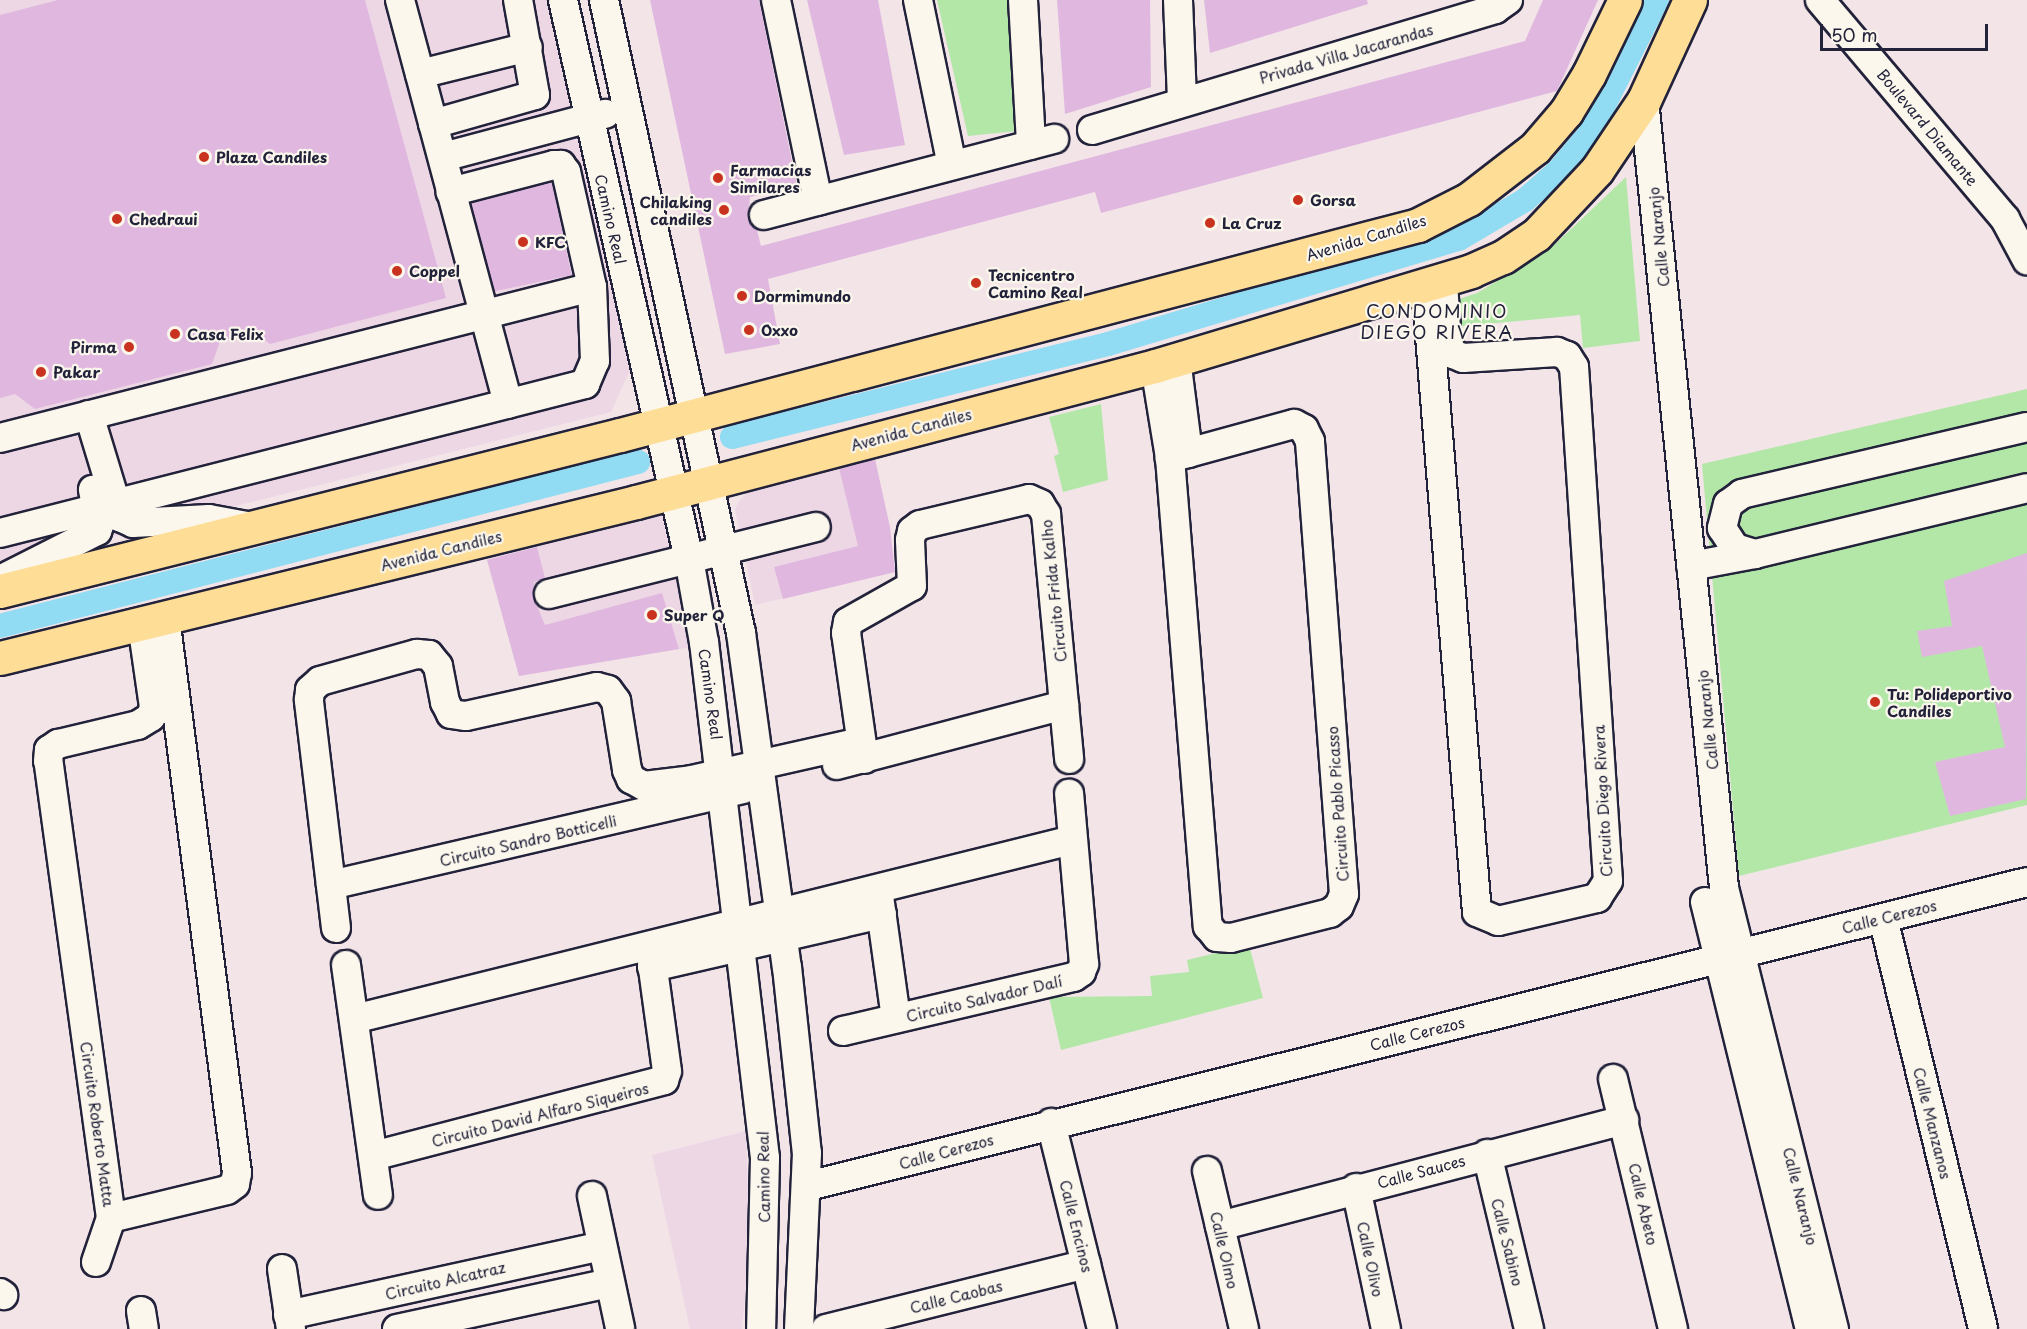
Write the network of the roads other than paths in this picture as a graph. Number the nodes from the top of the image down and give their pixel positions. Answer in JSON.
{"nodes":[{"id":1,"x":400,"y":0,"type":"edge"},
{"id":2,"x":518,"y":0,"type":"edge"},
{"id":3,"x":563,"y":0,"type":"edge"},
{"id":4,"x":604,"y":0,"type":"edge"},
{"id":5,"x":776,"y":0,"type":"edge"},
{"id":6,"x":918,"y":0,"type":"edge"},
{"id":7,"x":1023,"y":0,"type":"edge"},
{"id":8,"x":1178,"y":0,"type":"edge"},
{"id":9,"x":1508,"y":0,"type":"edge"},
{"id":10,"x":1625,"y":0,"type":"edge"},
{"id":11,"x":1820,"y":0,"type":"edge"},
{"id":12,"x":1690,"y":1,"type":"edge"},
{"id":13,"x":528,"y":47,"type":"junction"},
{"id":14,"x":420,"y":75,"type":"junction"},
{"id":15,"x":1644,"y":100,"type":"junction"},
{"id":16,"x":1182,"y":101,"type":"junction"},
{"id":17,"x":628,"y":109,"type":"junction"},
{"id":18,"x":588,"y":118,"type":"junction"},
{"id":19,"x":433,"y":124,"type":"junction"},
{"id":20,"x":1092,"y":130,"type":"dead end"},
{"id":21,"x":443,"y":157,"type":"junction"},
{"id":22,"x":952,"y":165,"type":"junction"},
{"id":23,"x":450,"y":192,"type":"junction"},
{"id":24,"x":818,"y":201,"type":"junction"},
{"id":25,"x":764,"y":215,"type":"dead end"},
{"id":26,"x":2027,"y":260,"type":"edge"},
{"id":27,"x":1434,"y":284,"type":"junction"},
{"id":28,"x":592,"y":287,"type":"junction"},
{"id":29,"x":484,"y":314,"type":"junction"},
{"id":30,"x":1165,"y":362,"type":"junction"},
{"id":31,"x":508,"y":404,"type":"junction"},
{"id":32,"x":694,"y":415,"type":"junction"},
{"id":33,"x":82,"y":417,"type":"junction"},
{"id":34,"x":657,"y":424,"type":"junction"},
{"id":35,"x":2027,"y":427,"type":"edge"},
{"id":36,"x":0,"y":438,"type":"edge"},
{"id":37,"x":1179,"y":455,"type":"junction"},
{"id":38,"x":709,"y":482,"type":"junction"},
{"id":39,"x":2027,"y":488,"type":"edge"},
{"id":40,"x":673,"y":492,"type":"junction"},
{"id":41,"x":1742,"y":494,"type":"junction"},
{"id":42,"x":1684,"y":506,"type":"junction"},
{"id":43,"x":111,"y":516,"type":"junction"},
{"id":44,"x":255,"y":527,"type":"junction"},
{"id":45,"x":816,"y":527,"type":"dead end"},
{"id":46,"x":0,"y":533,"type":"edge"},
{"id":47,"x":724,"y":550,"type":"junction"},
{"id":48,"x":1755,"y":554,"type":"junction"},
{"id":49,"x":689,"y":559,"type":"junction"},
{"id":50,"x":1691,"y":566,"type":"junction"},
{"id":51,"x":0,"y":580,"type":"edge"},
{"id":52,"x":0,"y":591,"type":"edge"},
{"id":53,"x":549,"y":594,"type":"dead end"},
{"id":54,"x":153,"y":621,"type":"junction"},
{"id":55,"x":0,"y":658,"type":"edge"},
{"id":56,"x":1064,"y":705,"type":"junction"},
{"id":57,"x":862,"y":750,"type":"junction"},
{"id":58,"x":1070,"y":759,"type":"dead end"},
{"id":59,"x":760,"y":775,"type":"junction"},
{"id":60,"x":723,"y":783,"type":"junction"},
{"id":61,"x":1069,"y":794,"type":"dead end"},
{"id":62,"x":1072,"y":840,"type":"junction"},
{"id":63,"x":332,"y":885,"type":"junction"},
{"id":64,"x":2026,"y":887,"type":"edge"},
{"id":65,"x":880,"y":902,"type":"junction"},
{"id":66,"x":1705,"y":902,"type":"dead end"},
{"id":67,"x":1883,"y":918,"type":"junction"},
{"id":68,"x":781,"y":926,"type":"junction"},
{"id":69,"x":336,"y":928,"type":"dead end"},
{"id":70,"x":741,"y":935,"type":"junction"},
{"id":71,"x":1729,"y":956,"type":"junction"},
{"id":72,"x":651,"y":957,"type":"junction"},
{"id":73,"x":346,"y":965,"type":"dead end"},
{"id":74,"x":896,"y":1018,"type":"junction"},
{"id":75,"x":354,"y":1020,"type":"junction"},
{"id":76,"x":843,"y":1031,"type":"dead end"},
{"id":77,"x":1613,"y":1079,"type":"dead end"},
{"id":78,"x":1624,"y":1120,"type":"junction"},
{"id":79,"x":1051,"y":1123,"type":"junction"},
{"id":80,"x":1486,"y":1154,"type":"junction"},
{"id":81,"x":373,"y":1156,"type":"junction"},
{"id":82,"x":1207,"y":1171,"type":"dead end"},
{"id":83,"x":808,"y":1186,"type":"junction"},
{"id":84,"x":1356,"y":1188,"type":"junction"},
{"id":85,"x":378,"y":1195,"type":"dead end"},
{"id":86,"x":592,"y":1196,"type":"dead end"},
{"id":87,"x":111,"y":1218,"type":"junction"},
{"id":88,"x":1220,"y":1226,"type":"junction"},
{"id":89,"x":602,"y":1246,"type":"junction"},
{"id":90,"x":96,"y":1262,"type":"dead end"},
{"id":91,"x":1086,"y":1264,"type":"junction"},
{"id":92,"x":282,"y":1269,"type":"dead end"},
{"id":93,"x":610,"y":1283,"type":"junction"},
{"id":94,"x":290,"y":1322,"type":"edge"},
{"id":95,"x":620,"y":1328,"type":"edge"},
{"id":96,"x":397,"y":1329,"type":"edge"},
{"id":97,"x":761,"y":1329,"type":"edge"},
{"id":98,"x":799,"y":1329,"type":"edge"},
{"id":99,"x":826,"y":1329,"type":"edge"},
{"id":100,"x":1102,"y":1329,"type":"edge"},
{"id":101,"x":1244,"y":1329,"type":"edge"},
{"id":102,"x":1386,"y":1329,"type":"edge"},
{"id":103,"x":1529,"y":1329,"type":"edge"},
{"id":104,"x":1673,"y":1329,"type":"edge"},
{"id":105,"x":1810,"y":1329,"type":"edge"},
{"id":106,"x":1834,"y":1329,"type":"edge"},
{"id":107,"x":1983,"y":1329,"type":"edge"}],
"edges":[{"from":1,"to":14,"type":"street"},
{"from":2,"to":13,"type":"street"},
{"from":3,"to":18,"type":"street","name":"Camino Real"},
{"from":4,"to":17,"type":"street"},
{"from":5,"to":24,"type":"street"},
{"from":6,"to":22,"type":"street"},
{"from":7,"to":22,"type":"street"},
{"from":8,"to":16,"type":"street"},
{"from":9,"to":16,"type":"street","name":"Privada Villa Jacarandas"},
{"from":10,"to":32,"type":"main road","name":"Avenida Candiles"},
{"from":11,"to":26,"type":"street","name":"Boulevard Diamante"},
{"from":12,"to":15,"type":"main road","name":"Avenida Candiles"},
{"from":13,"to":14,"type":"street"},
{"from":13,"to":19,"type":"street"},
{"from":14,"to":19,"type":"street"},
{"from":15,"to":27,"type":"main road","name":"Avenida Candiles"},
{"from":15,"to":42,"type":"street","name":"Calle Naranjo"},
{"from":16,"to":20,"type":"street","name":"Privada Villa Jacarandas"},
{"from":17,"to":18,"type":"street"},
{"from":17,"to":32,"type":"street"},
{"from":18,"to":21,"type":"street"},
{"from":18,"to":34,"type":"street","name":"Camino Real"},
{"from":19,"to":21,"type":"street"},
{"from":21,"to":23,"type":"street"},
{"from":22,"to":24,"type":"street"},
{"from":23,"to":28,"type":"street"},
{"from":23,"to":29,"type":"street"},
{"from":24,"to":25,"type":"street"},
{"from":27,"to":27,"type":"street","name":"Circuito Diego Rivera"},
{"from":27,"to":30,"type":"main road","name":"Avenida Candiles"},
{"from":28,"to":29,"type":"street"},
{"from":28,"to":31,"type":"street"},
{"from":29,"to":31,"type":"street"},
{"from":29,"to":33,"type":"street"},
{"from":30,"to":37,"type":"street","name":"Circuito Pablo Picasso"},
{"from":30,"to":38,"type":"main road","name":"Avenida Candiles"},
{"from":31,"to":43,"type":"street"},
{"from":32,"to":34,"type":"main road","name":"Avenida Candiles"},
{"from":32,"to":38,"type":"street"},
{"from":33,"to":36,"type":"street"},
{"from":33,"to":43,"type":"street"},
{"from":34,"to":40,"type":"street","name":"Camino Real"},
{"from":34,"to":44,"type":"main road","name":"Avenida Candiles"},
{"from":35,"to":41,"type":"street"},
{"from":37,"to":37,"type":"street","name":"Circuito Pablo Picasso"},
{"from":38,"to":40,"type":"main road","name":"Avenida Candiles"},
{"from":38,"to":47,"type":"street"},
{"from":39,"to":48,"type":"street"},
{"from":40,"to":49,"type":"street","name":"Camino Real"},
{"from":40,"to":54,"type":"main road","name":"Avenida Candiles"},
{"from":41,"to":42,"type":"street"},
{"from":41,"to":48,"type":"street"},
{"from":42,"to":50,"type":"street","name":"Calle Naranjo"},
{"from":43,"to":44,"type":"street"},
{"from":43,"to":46,"type":"street"},
{"from":43,"to":51,"type":"street"},
{"from":44,"to":52,"type":"main road","name":"Avenida Candiles"},
{"from":45,"to":47,"type":"street"},
{"from":47,"to":49,"type":"street"},
{"from":47,"to":59,"type":"street"},
{"from":48,"to":50,"type":"street"},
{"from":49,"to":53,"type":"street"},
{"from":49,"to":60,"type":"street","name":"Camino Real"},
{"from":50,"to":71,"type":"street","name":"Calle Naranjo"},
{"from":54,"to":55,"type":"main road","name":"Avenida Candiles"},
{"from":54,"to":87,"type":"street","name":"Circuito Roberto Matta"},
{"from":54,"to":87,"type":"street","name":"Circuito Roberto Matta"},
{"from":56,"to":57,"type":"street"},
{"from":56,"to":57,"type":"street","name":"Circuito Frida Kalho"},
{"from":56,"to":58,"type":"street","name":"Circuito Frida Kalho"},
{"from":57,"to":59,"type":"street"},
{"from":59,"to":60,"type":"street"},
{"from":59,"to":68,"type":"street"},
{"from":60,"to":63,"type":"street","name":"Circuito Sandro Botticelli"},
{"from":60,"to":63,"type":"street"},
{"from":60,"to":70,"type":"street","name":"Camino Real"},
{"from":61,"to":62,"type":"street","name":"Circuito Salvador Dalí"},
{"from":62,"to":65,"type":"street"},
{"from":62,"to":74,"type":"street","name":"Circuito Salvador Dalí"},
{"from":63,"to":69,"type":"street"},
{"from":64,"to":67,"type":"street","name":"Calle Cerezos"},
{"from":65,"to":68,"type":"street"},
{"from":65,"to":74,"type":"street","name":"Circuito Salvador Dalí"},
{"from":66,"to":71,"type":"street","name":"Calle Naranjo"},
{"from":67,"to":71,"type":"street","name":"Calle Cerezos"},
{"from":67,"to":107,"type":"street","name":"Calle Manzanos"},
{"from":68,"to":70,"type":"street"},
{"from":68,"to":83,"type":"street"},
{"from":70,"to":72,"type":"street"},
{"from":70,"to":97,"type":"street","name":"Camino Real"},
{"from":71,"to":79,"type":"street","name":"Calle Cerezos"},
{"from":71,"to":105,"type":"street","name":"Calle Naranjo"},
{"from":71,"to":106,"type":"street","name":"Calle Naranjo"},
{"from":72,"to":75,"type":"street"},
{"from":72,"to":81,"type":"street","name":"Circuito David Alfaro Siqueiros"},
{"from":73,"to":75,"type":"street"},
{"from":74,"to":76,"type":"street","name":"Circuito Salvador Dalí"},
{"from":75,"to":81,"type":"street"},
{"from":77,"to":78,"type":"street","name":"Calle Abeto"},
{"from":78,"to":80,"type":"street","name":"Calle Sauces"},
{"from":78,"to":104,"type":"street","name":"Calle Abeto"},
{"from":79,"to":83,"type":"street","name":"Calle Cerezos"},
{"from":79,"to":91,"type":"street","name":"Calle Encinos"},
{"from":80,"to":84,"type":"street","name":"Calle Sauces"},
{"from":80,"to":103,"type":"street","name":"Calle Sabino"},
{"from":81,"to":85,"type":"street"},
{"from":82,"to":88,"type":"street","name":"Calle Olmo"},
{"from":83,"to":98,"type":"street"},
{"from":84,"to":88,"type":"street","name":"Calle Sauces"},
{"from":84,"to":102,"type":"street","name":"Calle Olivo"},
{"from":86,"to":89,"type":"street"},
{"from":87,"to":90,"type":"street"},
{"from":88,"to":101,"type":"street","name":"Calle Olmo"},
{"from":89,"to":93,"type":"street"},
{"from":89,"to":94,"type":"street","name":"Circuito Alcatraz"},
{"from":91,"to":99,"type":"street","name":"Calle Caobas"},
{"from":91,"to":100,"type":"street","name":"Calle Encinos"},
{"from":92,"to":94,"type":"street","name":"Circuito Alcatraz"},
{"from":93,"to":95,"type":"street"},
{"from":93,"to":96,"type":"street"}]}
